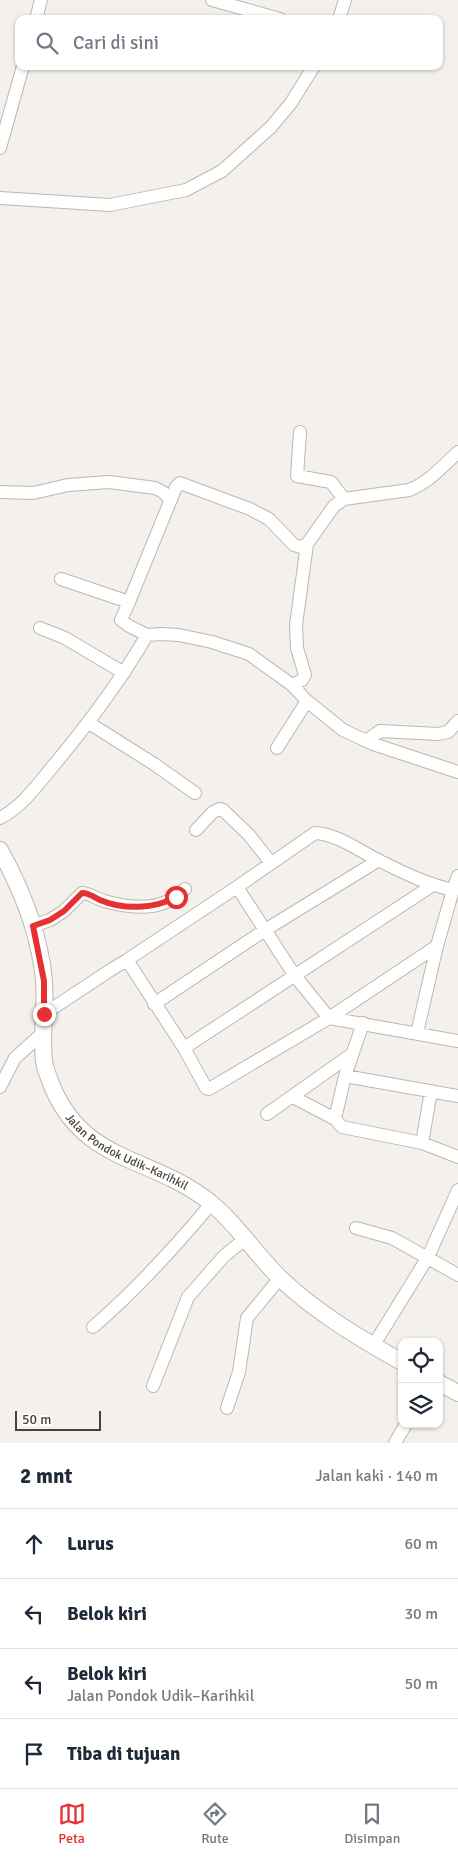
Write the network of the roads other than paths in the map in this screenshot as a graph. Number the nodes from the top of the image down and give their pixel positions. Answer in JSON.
{"nodes":[{"id":1,"x":41,"y":0,"type":"edge"},
{"id":2,"x":212,"y":0,"type":"edge"},
{"id":3,"x":345,"y":0,"type":"edge"},
{"id":4,"x":37,"y":15,"type":"edge"},
{"id":5,"x":266,"y":15,"type":"edge"},
{"id":6,"x":340,"y":15,"type":"edge"},
{"id":7,"x":21,"y":70,"type":"edge"},
{"id":8,"x":312,"y":70,"type":"edge"},
{"id":9,"x":0,"y":148,"type":"edge"},
{"id":10,"x":0,"y":198,"type":"edge"},
{"id":11,"x":300,"y":432,"type":"dead end"},
{"id":12,"x":458,"y":452,"type":"edge"},
{"id":13,"x":0,"y":492,"type":"edge"},
{"id":14,"x":344,"y":499,"type":"junction"},
{"id":15,"x":171,"y":500,"type":"junction"},
{"id":16,"x":306,"y":544,"type":"junction"},
{"id":17,"x":61,"y":578,"type":"dead end"},
{"id":18,"x":129,"y":602,"type":"junction"},
{"id":19,"x":40,"y":628,"type":"dead end"},
{"id":20,"x":147,"y":636,"type":"junction"},
{"id":21,"x":124,"y":673,"type":"junction"},
{"id":22,"x":292,"y":685,"type":"junction"},
{"id":23,"x":308,"y":701,"type":"junction"},
{"id":24,"x":458,"y":721,"type":"edge"},
{"id":25,"x":89,"y":723,"type":"junction"},
{"id":26,"x":366,"y":741,"type":"junction"},
{"id":27,"x":277,"y":748,"type":"dead end"},
{"id":28,"x":458,"y":772,"type":"edge"},
{"id":29,"x":195,"y":793,"type":"dead end"},
{"id":30,"x":0,"y":818,"type":"edge"},
{"id":31,"x":196,"y":830,"type":"dead end"},
{"id":32,"x":0,"y":850,"type":"edge"},
{"id":33,"x":379,"y":860,"type":"junction"},
{"id":34,"x":271,"y":863,"type":"junction"},
{"id":35,"x":458,"y":876,"type":"edge"},
{"id":36,"x":433,"y":885,"type":"junction"},
{"id":37,"x":236,"y":887,"type":"junction"},
{"id":38,"x":186,"y":889,"type":"dead end"},
{"id":39,"x":452,"y":890,"type":"junction"},
{"id":40,"x":33,"y":926,"type":"junction"},
{"id":41,"x":266,"y":930,"type":"junction"},
{"id":42,"x":438,"y":946,"type":"junction"},
{"id":43,"x":127,"y":960,"type":"junction"},
{"id":44,"x":295,"y":976,"type":"junction"},
{"id":45,"x":154,"y":1004,"type":"junction"},
{"id":46,"x":44,"y":1014,"type":"junction"},
{"id":47,"x":328,"y":1018,"type":"junction"},
{"id":48,"x":363,"y":1023,"type":"junction"},
{"id":49,"x":44,"y":1032,"type":"junction"},
{"id":50,"x":416,"y":1032,"type":"junction"},
{"id":51,"x":458,"y":1041,"type":"edge"},
{"id":52,"x":184,"y":1048,"type":"junction"},
{"id":53,"x":352,"y":1054,"type":"junction"},
{"id":54,"x":345,"y":1076,"type":"junction"},
{"id":55,"x":0,"y":1087,"type":"edge"},
{"id":56,"x":431,"y":1091,"type":"junction"},
{"id":57,"x":458,"y":1096,"type":"edge"},
{"id":58,"x":292,"y":1097,"type":"junction"},
{"id":59,"x":267,"y":1114,"type":"dead end"},
{"id":60,"x":336,"y":1119,"type":"junction"},
{"id":61,"x":422,"y":1143,"type":"junction"},
{"id":62,"x":458,"y":1157,"type":"edge"},
{"id":63,"x":458,"y":1190,"type":"edge"},
{"id":64,"x":211,"y":1204,"type":"junction"},
{"id":65,"x":356,"y":1228,"type":"dead end"},
{"id":66,"x":245,"y":1239,"type":"junction"},
{"id":67,"x":428,"y":1257,"type":"junction"},
{"id":68,"x":458,"y":1275,"type":"edge"},
{"id":69,"x":280,"y":1278,"type":"junction"},
{"id":70,"x":93,"y":1327,"type":"dead end"},
{"id":71,"x":374,"y":1346,"type":"junction"},
{"id":72,"x":398,"y":1360,"type":"edge"},
{"id":73,"x":443,"y":1385,"type":"edge"},
{"id":74,"x":153,"y":1386,"type":"dead end"},
{"id":75,"x":458,"y":1393,"type":"edge"},
{"id":76,"x":227,"y":1408,"type":"dead end"},
{"id":77,"x":404,"y":1428,"type":"edge"},
{"id":78,"x":395,"y":1443,"type":"edge"}],
"edges":[{"from":1,"to":4,"type":"street"},
{"from":2,"to":5,"type":"street"},
{"from":3,"to":6,"type":"street"},
{"from":7,"to":9,"type":"street"},
{"from":8,"to":10,"type":"street"},
{"from":11,"to":14,"type":"street"},
{"from":12,"to":14,"type":"street"},
{"from":13,"to":15,"type":"street"},
{"from":14,"to":16,"type":"street"},
{"from":15,"to":16,"type":"street"},
{"from":15,"to":18,"type":"street"},
{"from":16,"to":22,"type":"street"},
{"from":17,"to":18,"type":"street"},
{"from":18,"to":20,"type":"street"},
{"from":19,"to":21,"type":"street"},
{"from":20,"to":21,"type":"street"},
{"from":20,"to":22,"type":"street"},
{"from":21,"to":25,"type":"street"},
{"from":22,"to":23,"type":"street"},
{"from":23,"to":26,"type":"street"},
{"from":23,"to":27,"type":"street"},
{"from":24,"to":26,"type":"street"},
{"from":25,"to":29,"type":"street"},
{"from":25,"to":30,"type":"street"},
{"from":26,"to":28,"type":"street"},
{"from":31,"to":34,"type":"street"},
{"from":32,"to":40,"type":"street","name":"Jalan Pondok Udik–Karihkil"},
{"from":33,"to":34,"type":"street"},
{"from":33,"to":36,"type":"street"},
{"from":33,"to":41,"type":"street"},
{"from":34,"to":37,"type":"street"},
{"from":35,"to":39,"type":"street"},
{"from":36,"to":39,"type":"street"},
{"from":36,"to":44,"type":"street"},
{"from":37,"to":41,"type":"street"},
{"from":37,"to":43,"type":"street"},
{"from":38,"to":40,"type":"street"},
{"from":39,"to":42,"type":"street"},
{"from":40,"to":46,"type":"street","name":"Jalan Pondok Udik–Karihkil"},
{"from":41,"to":44,"type":"street"},
{"from":41,"to":45,"type":"street"},
{"from":42,"to":47,"type":"street"},
{"from":42,"to":50,"type":"street"},
{"from":43,"to":45,"type":"street"},
{"from":43,"to":46,"type":"street"},
{"from":44,"to":47,"type":"street"},
{"from":44,"to":52,"type":"street"},
{"from":45,"to":52,"type":"street"},
{"from":46,"to":49,"type":"street","name":"Jalan Pondok Udik–Karihkil"},
{"from":47,"to":48,"type":"street"},
{"from":47,"to":52,"type":"street"},
{"from":48,"to":50,"type":"street"},
{"from":48,"to":53,"type":"street"},
{"from":49,"to":55,"type":"street"},
{"from":49,"to":64,"type":"street","name":"Jalan Pondok Udik–Karihkil"},
{"from":50,"to":51,"type":"street"},
{"from":53,"to":54,"type":"street"},
{"from":53,"to":58,"type":"street"},
{"from":54,"to":56,"type":"street"},
{"from":54,"to":60,"type":"street"},
{"from":56,"to":57,"type":"street"},
{"from":56,"to":61,"type":"street"},
{"from":58,"to":59,"type":"street"},
{"from":58,"to":60,"type":"street"},
{"from":60,"to":61,"type":"street"},
{"from":61,"to":62,"type":"street"},
{"from":63,"to":67,"type":"street"},
{"from":64,"to":66,"type":"street","name":"Jalan Pondok Udik–Karihkil"},
{"from":64,"to":70,"type":"street"},
{"from":65,"to":67,"type":"street"},
{"from":66,"to":69,"type":"street","name":"Jalan Pondok Udik–Karihkil"},
{"from":66,"to":74,"type":"street"},
{"from":67,"to":68,"type":"street"},
{"from":67,"to":71,"type":"street"},
{"from":69,"to":71,"type":"street","name":"Jalan Pondok Udik–Karihkil"},
{"from":69,"to":76,"type":"street"},
{"from":71,"to":72,"type":"street","name":"Jalan Pondok Udik–Karihkil"},
{"from":73,"to":75,"type":"street"},
{"from":77,"to":78,"type":"street"}]}
